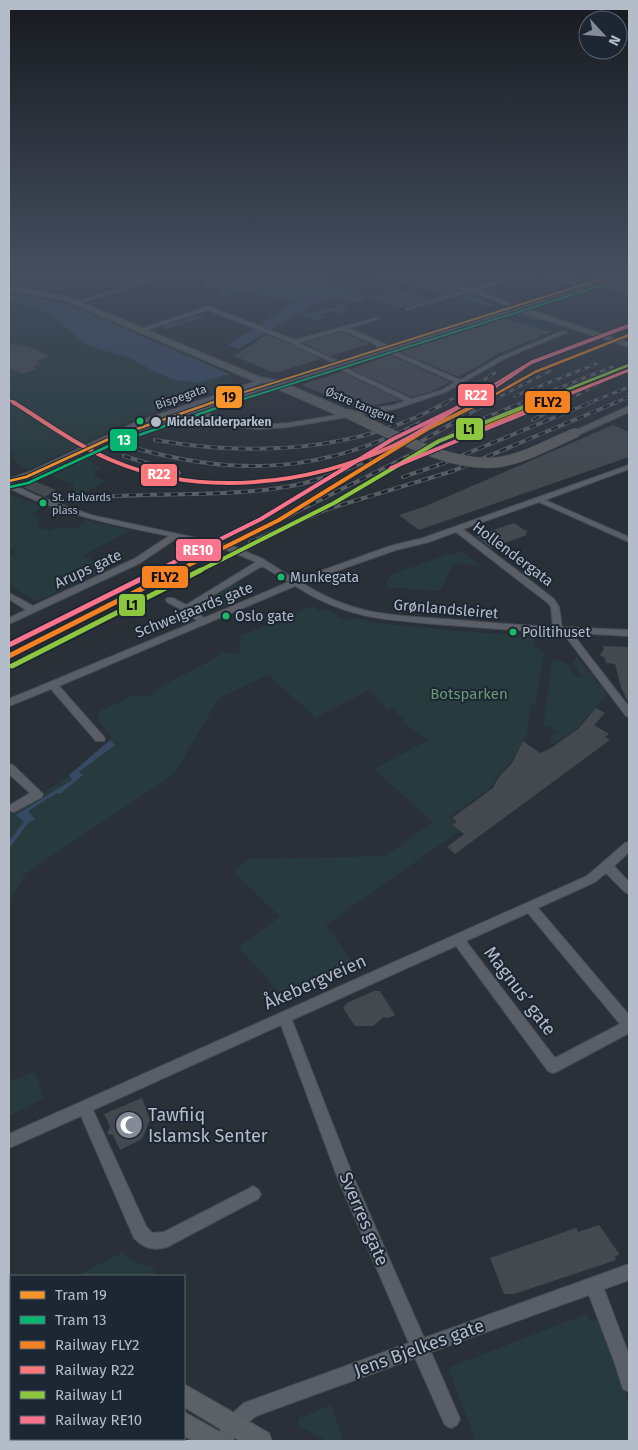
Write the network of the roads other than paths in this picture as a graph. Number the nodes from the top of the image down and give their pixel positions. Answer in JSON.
{"nodes":[{"id":1,"x":170,"y":342,"type":"edge"},
{"id":2,"x":184,"y":342,"type":"edge"},
{"id":3,"x":294,"y":342,"type":"edge"},
{"id":4,"x":373,"y":342,"type":"edge"},
{"id":5,"x":391,"y":342,"type":"edge"},
{"id":6,"x":413,"y":342,"type":"edge"},
{"id":7,"x":541,"y":342,"type":"edge"},
{"id":8,"x":380,"y":345,"type":"junction"},
{"id":9,"x":389,"y":350,"type":"junction"},
{"id":10,"x":330,"y":360,"type":"junction"},
{"id":11,"x":340,"y":365,"type":"junction"},
{"id":12,"x":263,"y":381,"type":"junction"},
{"id":13,"x":276,"y":381,"type":"junction"},
{"id":14,"x":460,"y":382,"type":"junction"},
{"id":15,"x":412,"y":402,"type":"junction"},
{"id":16,"x":189,"y":405,"type":"junction"},
{"id":17,"x":629,"y":409,"type":"edge"},
{"id":18,"x":197,"y":410,"type":"junction"},
{"id":19,"x":343,"y":413,"type":"junction"},
{"id":20,"x":108,"y":438,"type":"junction"},
{"id":21,"x":629,"y":467,"type":"edge"},
{"id":22,"x":9,"y":481,"type":"edge"},
{"id":23,"x":9,"y":485,"type":"edge"},
{"id":24,"x":538,"y":499,"type":"junction"},
{"id":25,"x":456,"y":528,"type":"junction"},
{"id":26,"x":175,"y":536,"type":"junction"},
{"id":27,"x":629,"y":540,"type":"edge"},
{"id":28,"x":260,"y":563,"type":"junction"},
{"id":29,"x":298,"y":582,"type":"junction"},
{"id":30,"x":9,"y":595,"type":"edge"},
{"id":31,"x":170,"y":600,"type":"dead end"},
{"id":32,"x":187,"y":608,"type":"junction"},
{"id":33,"x":33,"y":610,"type":"junction"},
{"id":34,"x":9,"y":621,"type":"edge"},
{"id":35,"x":204,"y":622,"type":"junction"},
{"id":36,"x":562,"y":631,"type":"junction"},
{"id":37,"x":629,"y":633,"type":"edge"},
{"id":38,"x":52,"y":684,"type":"junction"},
{"id":39,"x":9,"y":703,"type":"edge"},
{"id":40,"x":629,"y":714,"type":"edge"},
{"id":41,"x":100,"y":739,"type":"dead end"},
{"id":42,"x":9,"y":768,"type":"edge"},
{"id":43,"x":14,"y":808,"type":"dead end"},
{"id":44,"x":629,"y":846,"type":"edge"},
{"id":45,"x":607,"y":866,"type":"junction"},
{"id":46,"x":629,"y":889,"type":"edge"},
{"id":47,"x":530,"y":906,"type":"junction"},
{"id":48,"x":457,"y":938,"type":"junction"},
{"id":49,"x":284,"y":1016,"type":"junction"},
{"id":50,"x":629,"y":1026,"type":"edge"},
{"id":51,"x":84,"y":1107,"type":"junction"},
{"id":52,"x":9,"y":1141,"type":"edge"},
{"id":53,"x":252,"y":1194,"type":"dead end"},
{"id":54,"x":629,"y":1272,"type":"edge"},
{"id":55,"x":594,"y":1285,"type":"junction"},
{"id":56,"x":420,"y":1348,"type":"junction"},
{"id":57,"x":629,"y":1383,"type":"edge"},
{"id":58,"x":185,"y":1396,"type":"edge"},
{"id":59,"x":451,"y":1419,"type":"dead end"},
{"id":60,"x":185,"y":1424,"type":"edge"},
{"id":61,"x":228,"y":1433,"type":"edge"},
{"id":62,"x":214,"y":1441,"type":"edge"},
{"id":63,"x":261,"y":1441,"type":"edge"}],
"edges":[{"from":1,"to":12,"type":"highway"},
{"from":2,"to":13,"type":"highway"},
{"from":3,"to":10,"type":"street"},
{"from":4,"to":8,"type":"street"},
{"from":5,"to":8,"type":"highway"},
{"from":6,"to":9,"type":"highway"},
{"from":7,"to":14,"type":"street"},
{"from":8,"to":9,"type":"street"},
{"from":8,"to":10,"type":"highway"},
{"from":9,"to":11,"type":"highway"},
{"from":9,"to":14,"type":"street"},
{"from":10,"to":11,"type":"street"},
{"from":10,"to":13,"type":"highway"},
{"from":11,"to":13,"type":"highway"},
{"from":11,"to":15,"type":"street"},
{"from":12,"to":13,"type":"highway"},
{"from":12,"to":16,"type":"street","name":"Bispegata"},
{"from":13,"to":18,"type":"street","name":"Bispegata"},
{"from":13,"to":19,"type":"highway","name":"Østre tangent"},
{"from":14,"to":15,"type":"street"},
{"from":15,"to":19,"type":"street"},
{"from":16,"to":18,"type":"street"},
{"from":16,"to":20,"type":"street","name":"Bispegata"},
{"from":17,"to":19,"type":"highway","name":"Østre tangent","bridge":true},
{"from":18,"to":19,"type":"street"},
{"from":18,"to":20,"type":"street","name":"Bispegata"},
{"from":20,"to":22,"type":"street","name":"Bispegata"},
{"from":21,"to":24,"type":"street","name":"Schweigaards gate"},
{"from":23,"to":26,"type":"street"},
{"from":24,"to":25,"type":"street","name":"Schweigaards gate"},
{"from":24,"to":27,"type":"street"},
{"from":25,"to":29,"type":"street","name":"Schweigaards gate"},
{"from":25,"to":36,"type":"street","name":"Hollendergata"},
{"from":26,"to":28,"type":"street"},
{"from":26,"to":33,"type":"street","name":"Arups gate"},
{"from":28,"to":29,"type":"street"},
{"from":28,"to":32,"type":"street"},
{"from":29,"to":35,"type":"street","name":"Schweigaards gate"},
{"from":29,"to":36,"type":"street","name":"Grønlandsleiret"},
{"from":30,"to":33,"type":"street"},
{"from":31,"to":32,"type":"street"},
{"from":32,"to":35,"type":"street"},
{"from":33,"to":34,"type":"street","name":"Arups gate"},
{"from":35,"to":38,"type":"street","name":"Schweigaards gate"},
{"from":36,"to":37,"type":"street","name":"Grønlandsleiret"},
{"from":36,"to":40,"type":"street"},
{"from":38,"to":39,"type":"street","name":"Schweigaards gate"},
{"from":38,"to":41,"type":"street"},
{"from":42,"to":43,"type":"street"},
{"from":44,"to":45,"type":"street","name":"Åkebergveien"},
{"from":45,"to":46,"type":"street"},
{"from":45,"to":47,"type":"street","name":"Åkebergveien"},
{"from":47,"to":48,"type":"street","name":"Åkebergveien"},
{"from":47,"to":50,"type":"street"},
{"from":48,"to":49,"type":"street","name":"Åkebergveien"},
{"from":48,"to":50,"type":"street","name":"Magnus’ gate"},
{"from":49,"to":51,"type":"street","name":"Åkebergveien"},
{"from":49,"to":56,"type":"street","name":"Sverres gate"},
{"from":51,"to":52,"type":"street","name":"Åkebergveien"},
{"from":51,"to":53,"type":"street"},
{"from":54,"to":55,"type":"street","name":"Jens Bjelkes gate"},
{"from":55,"to":56,"type":"street","name":"Jens Bjelkes gate"},
{"from":55,"to":57,"type":"street"},
{"from":56,"to":59,"type":"street","name":"Sverres gate"},
{"from":56,"to":61,"type":"street","name":"Jens Bjelkes gate"},
{"from":58,"to":61,"type":"main road"},
{"from":60,"to":62,"type":"main road"},
{"from":61,"to":63,"type":"main road"}]}
